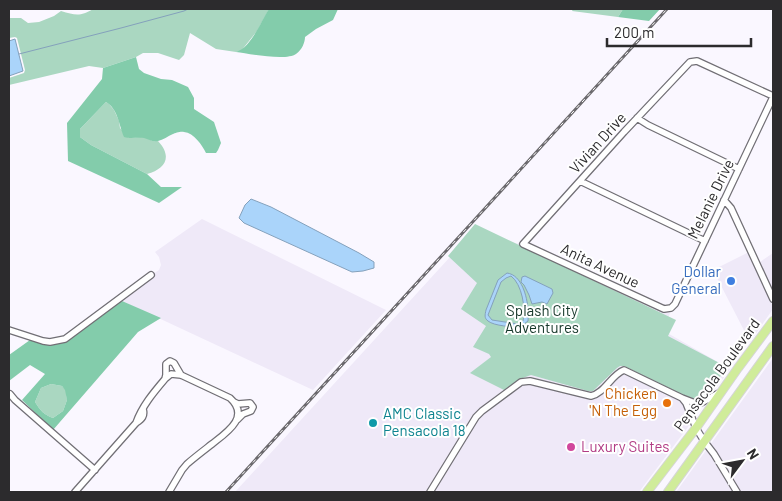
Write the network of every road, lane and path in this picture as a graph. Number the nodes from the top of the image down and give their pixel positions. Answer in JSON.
{"nodes":[{"id":1,"x":773,"y":96,"type":"edge"},
{"id":2,"x":637,"y":118,"type":"junction"},
{"id":3,"x":739,"y":169,"type":"junction"},
{"id":4,"x":580,"y":180,"type":"junction"},
{"id":5,"x":724,"y":200,"type":"junction"},
{"id":6,"x":705,"y":241,"type":"junction"},
{"id":7,"x":523,"y":244,"type":"joint"},
{"id":8,"x":151,"y":276,"type":"dead end"},
{"id":9,"x":773,"y":300,"type":"edge"},
{"id":10,"x":667,"y":309,"type":"joint"},
{"id":11,"x":773,"y":321,"type":"edge"},
{"id":12,"x":9,"y":330,"type":"edge"},
{"id":13,"x":773,"y":346,"type":"edge"},
{"id":14,"x":181,"y":375,"type":"junction"},
{"id":15,"x":165,"y":378,"type":"junction"},
{"id":16,"x":722,"y":391,"type":"junction"},
{"id":17,"x":10,"y":394,"type":"dead end"},
{"id":18,"x":682,"y":398,"type":"junction"},
{"id":19,"x":234,"y":402,"type":"junction"},
{"id":20,"x":237,"y":420,"type":"junction"},
{"id":21,"x":696,"y":428,"type":"junction"},
{"id":22,"x":704,"y":441,"type":"junction"},
{"id":23,"x":95,"y":470,"type":"junction"},
{"id":24,"x":75,"y":492,"type":"edge"},
{"id":25,"x":169,"y":492,"type":"edge"},
{"id":26,"x":430,"y":492,"type":"edge"},
{"id":27,"x":647,"y":492,"type":"edge"},
{"id":28,"x":668,"y":492,"type":"edge"},
{"id":29,"x":737,"y":492,"type":"edge"}],
"edges":[{"from":1,"to":2,"type":"street","name":"Vivian Drive"},
{"from":1,"to":3,"type":"street","name":"Melanie Drive"},
{"from":2,"to":3,"type":"street"},
{"from":2,"to":4,"type":"street","name":"Vivian Drive"},
{"from":3,"to":5,"type":"street","name":"Melanie Drive"},
{"from":4,"to":6,"type":"street"},
{"from":4,"to":7,"type":"street","name":"Vivian Drive"},
{"from":5,"to":6,"type":"street","name":"Melanie Drive"},
{"from":5,"to":9,"type":"street"},
{"from":6,"to":10,"type":"street","name":"Melanie Drive"},
{"from":7,"to":10,"type":"street","name":"Anita Avenue"},
{"from":8,"to":12,"type":"street"},
{"from":11,"to":16,"type":"main road","name":"Pensacola Boulevard"},
{"from":13,"to":22,"type":"main road","name":"Pensacola Boulevard"},
{"from":14,"to":15,"type":"street"},
{"from":14,"to":15,"type":"street"},
{"from":14,"to":19,"type":"street"},
{"from":15,"to":23,"type":"street"},
{"from":16,"to":18,"type":"street"},
{"from":16,"to":21,"type":"main road","name":"Pensacola Boulevard"},
{"from":17,"to":23,"type":"street"},
{"from":18,"to":21,"type":"street"},
{"from":18,"to":26,"type":"street"},
{"from":19,"to":20,"type":"street"},
{"from":19,"to":20,"type":"street"},
{"from":20,"to":25,"type":"street"},
{"from":21,"to":22,"type":"street"},
{"from":21,"to":27,"type":"main road","name":"Pensacola Boulevard"},
{"from":22,"to":28,"type":"main road","name":"Pensacola Boulevard"},
{"from":22,"to":29,"type":"street"},
{"from":23,"to":24,"type":"street"}]}
